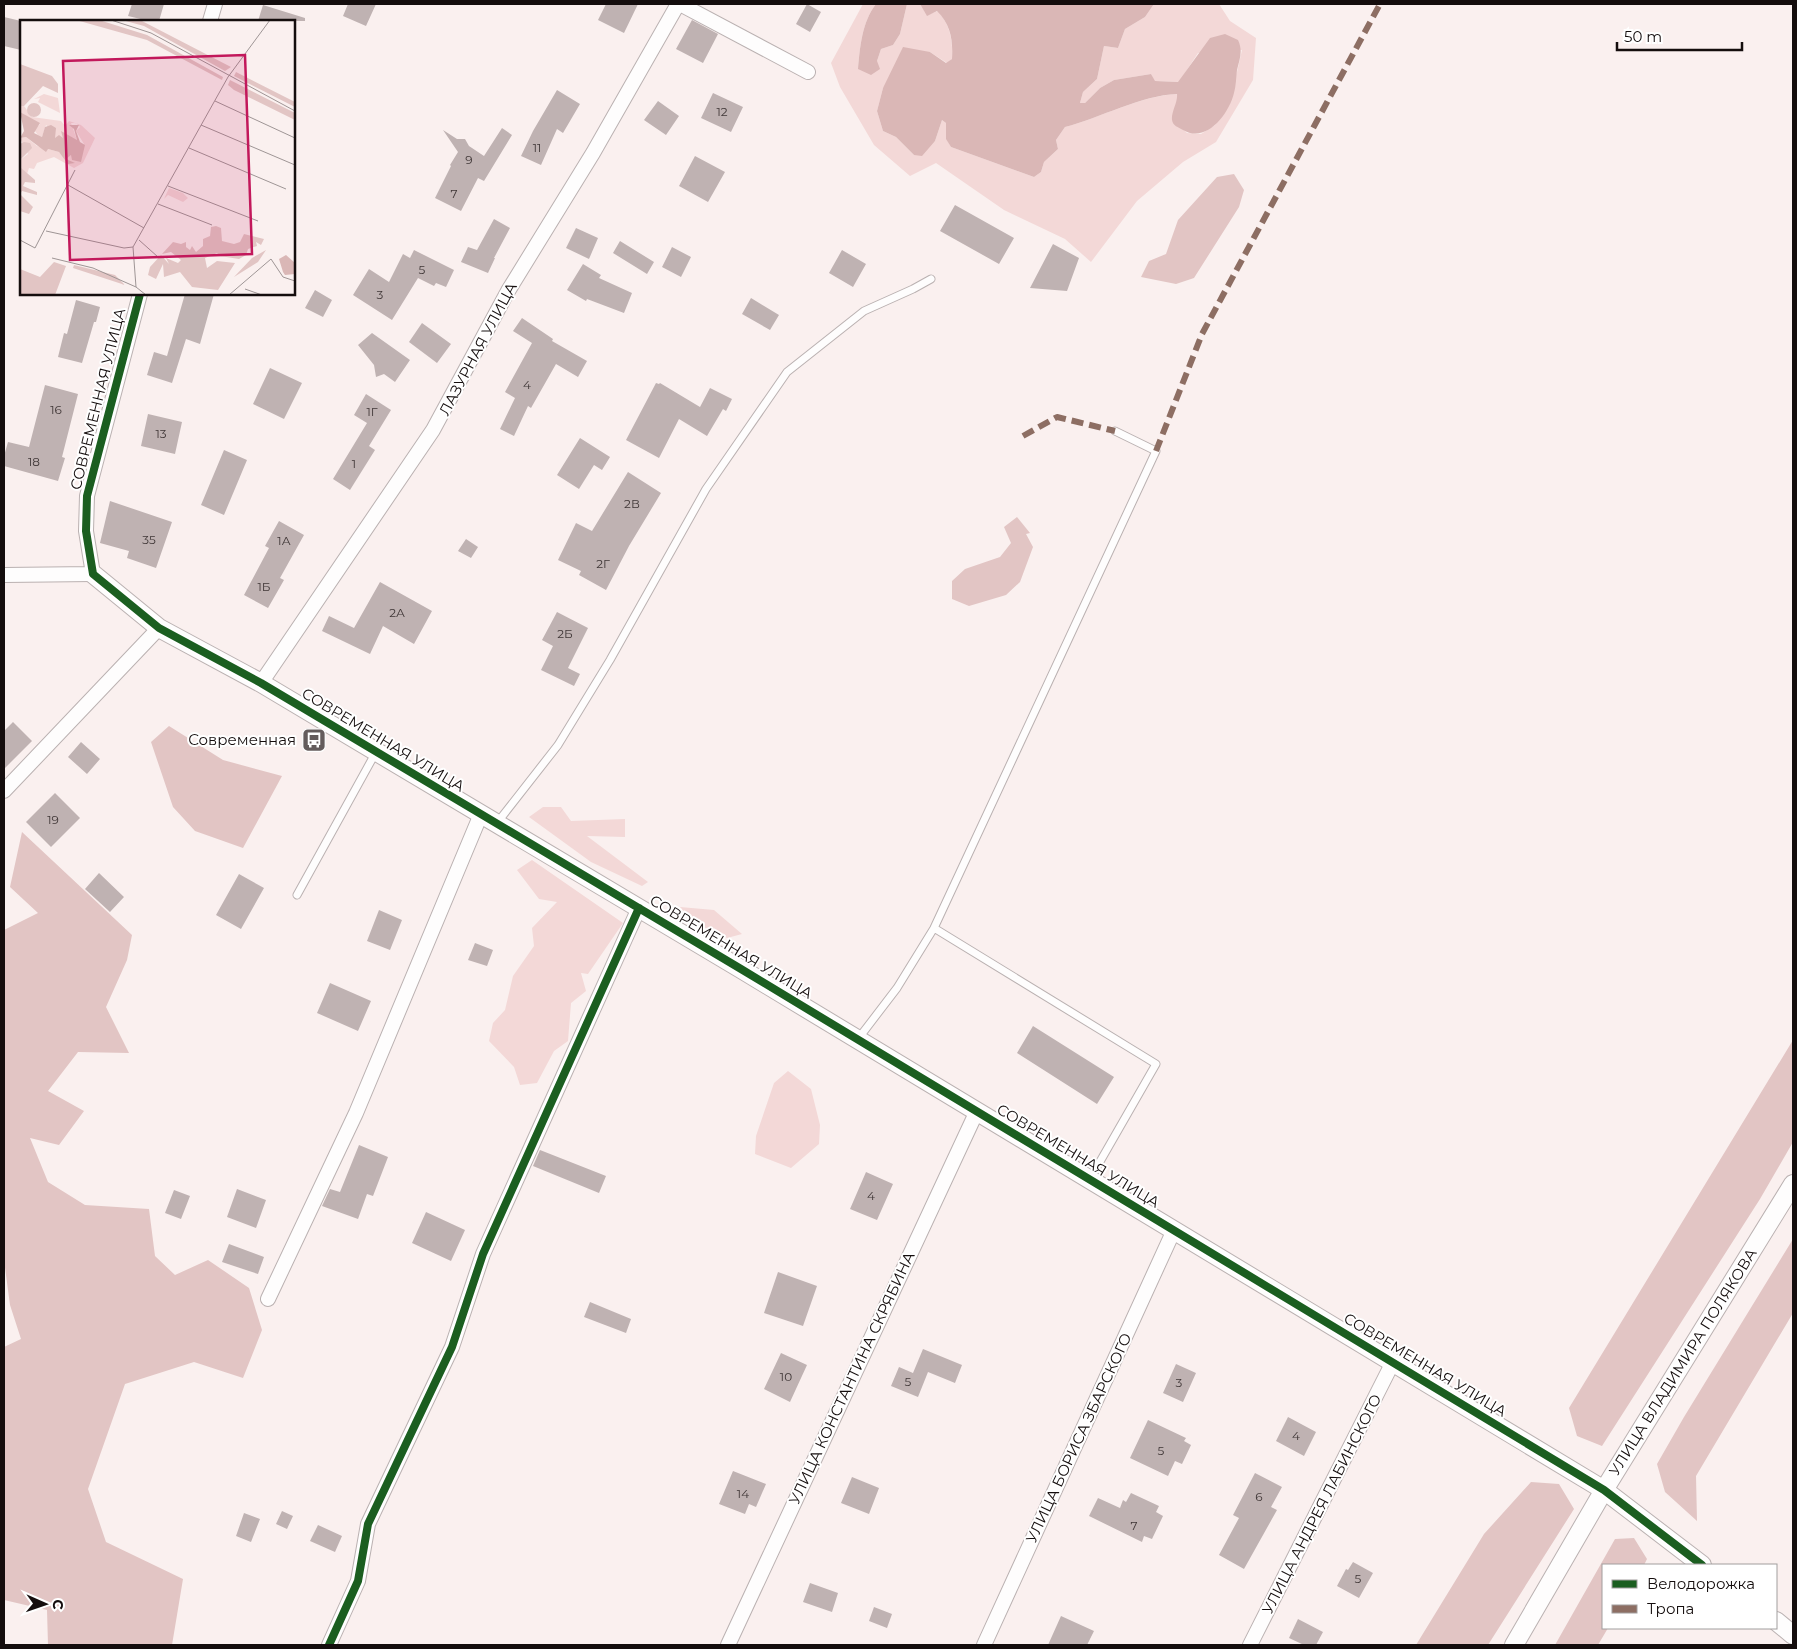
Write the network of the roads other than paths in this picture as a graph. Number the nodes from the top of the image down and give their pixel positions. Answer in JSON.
{"nodes":[{"id":1,"x":215,"y":4,"type":"edge"},
{"id":2,"x":679,"y":4,"type":"edge"},
{"id":3,"x":210,"y":20,"type":"edge"},
{"id":4,"x":808,"y":72,"type":"dead end"},
{"id":5,"x":932,"y":279,"type":"dead end"},
{"id":6,"x":140,"y":295,"type":"edge"},
{"id":7,"x":1115,"y":431,"type":"dead end"},
{"id":8,"x":4,"y":574,"type":"edge"},
{"id":9,"x":93,"y":574,"type":"junction"},
{"id":10,"x":159,"y":628,"type":"junction"},
{"id":11,"x":261,"y":683,"type":"junction"},
{"id":12,"x":376,"y":752,"type":"junction"},
{"id":13,"x":4,"y":791,"type":"edge"},
{"id":14,"x":481,"y":814,"type":"junction"},
{"id":15,"x":497,"y":823,"type":"junction"},
{"id":16,"x":297,"y":895,"type":"dead end"},
{"id":17,"x":639,"y":908,"type":"junction"},
{"id":18,"x":934,"y":928,"type":"junction"},
{"id":19,"x":858,"y":1039,"type":"junction"},
{"id":20,"x":977,"y":1111,"type":"junction"},
{"id":21,"x":1090,"y":1180,"type":"junction"},
{"id":22,"x":1793,"y":1184,"type":"edge"},
{"id":23,"x":1174,"y":1230,"type":"junction"},
{"id":24,"x":268,"y":1299,"type":"dead end"},
{"id":25,"x":1393,"y":1362,"type":"junction"},
{"id":26,"x":1604,"y":1490,"type":"junction"},
{"id":27,"x":1701,"y":1564,"type":"edge"},
{"id":28,"x":1777,"y":1623,"type":"edge"},
{"id":29,"x":1793,"y":1635,"type":"edge"},
{"id":30,"x":328,"y":1645,"type":"edge"},
{"id":31,"x":728,"y":1645,"type":"edge"},
{"id":32,"x":984,"y":1645,"type":"edge"},
{"id":33,"x":1250,"y":1645,"type":"edge"},
{"id":34,"x":1514,"y":1645,"type":"edge"}],
"edges":[{"from":1,"to":3,"type":"street"},
{"from":2,"to":4,"type":"street"},
{"from":2,"to":11,"type":"street","name":"ЛАЗУРНАЯ УЛИЦА"},
{"from":5,"to":15,"type":"lane"},
{"from":6,"to":9,"type":"street","name":"СОВРЕМЕННАЯ УЛИЦА"},
{"from":7,"to":18,"type":"lane"},
{"from":8,"to":9,"type":"street"},
{"from":9,"to":10,"type":"street","name":"СОВРЕМЕННАЯ УЛИЦА"},
{"from":10,"to":11,"type":"street","name":"СОВРЕМЕННАЯ УЛИЦА"},
{"from":10,"to":13,"type":"street"},
{"from":11,"to":12,"type":"street","name":"СОВРЕМЕННАЯ УЛИЦА"},
{"from":12,"to":14,"type":"street","name":"СОВРЕМЕННАЯ УЛИЦА"},
{"from":12,"to":16,"type":"lane"},
{"from":14,"to":15,"type":"street","name":"СОВРЕМЕННАЯ УЛИЦА"},
{"from":14,"to":24,"type":"street"},
{"from":15,"to":17,"type":"street","name":"СОВРЕМЕННАЯ УЛИЦА"},
{"from":17,"to":19,"type":"street","name":"СОВРЕМЕННАЯ УЛИЦА"},
{"from":17,"to":30,"type":"street"},
{"from":18,"to":19,"type":"lane"},
{"from":18,"to":21,"type":"lane"},
{"from":19,"to":20,"type":"street","name":"СОВРЕМЕННАЯ УЛИЦА"},
{"from":20,"to":21,"type":"street","name":"СОВРЕМЕННАЯ УЛИЦА"},
{"from":20,"to":31,"type":"street","name":"УЛИЦА КОНСТАНТИНА СКРЯБИНА"},
{"from":21,"to":23,"type":"street","name":"СОВРЕМЕННАЯ УЛИЦА"},
{"from":22,"to":26,"type":"street","name":"УЛИЦА ВЛАДИМИРА ПОЛЯКОВА"},
{"from":23,"to":25,"type":"street","name":"СОВРЕМЕННАЯ УЛИЦА"},
{"from":23,"to":32,"type":"street","name":"УЛИЦА БОРИСА ЗБАРСКОГО"},
{"from":25,"to":26,"type":"street","name":"СОВРЕМЕННАЯ УЛИЦА"},
{"from":25,"to":33,"type":"street","name":"УЛИЦА АНДРЕЯ ЛАБИНСКОГО"},
{"from":26,"to":27,"type":"street","name":"СОВРЕМЕННАЯ УЛИЦА"},
{"from":26,"to":34,"type":"street","name":"УЛИЦА ВЛАДИМИРА ПОЛЯКОВА"},
{"from":28,"to":29,"type":"street"}]}
